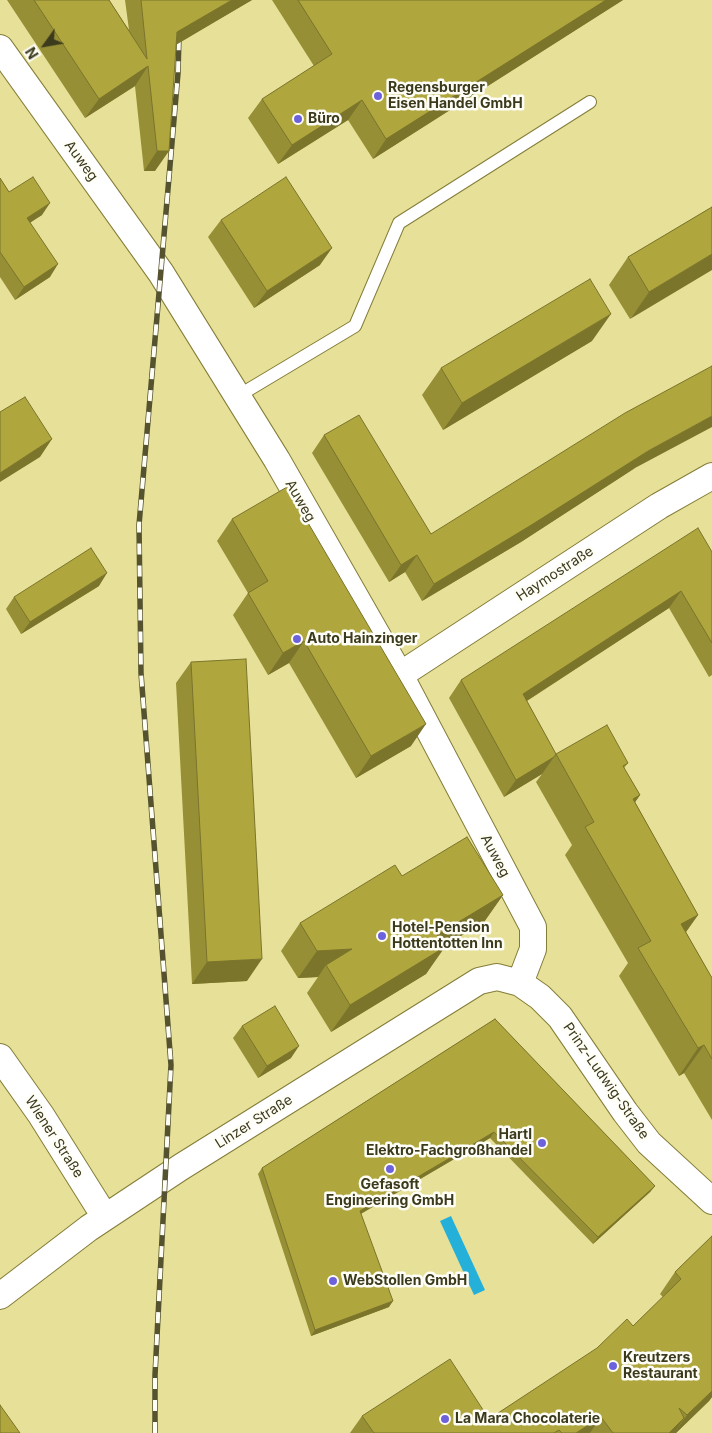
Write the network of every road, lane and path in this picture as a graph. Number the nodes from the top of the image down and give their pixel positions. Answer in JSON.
{"nodes":[{"id":1,"x":0,"y":48,"type":"edge"},
{"id":2,"x":590,"y":102,"type":"dead end"},
{"id":3,"x":238,"y":396,"type":"junction"},
{"id":4,"x":712,"y":476,"type":"edge"},
{"id":5,"x":400,"y":674,"type":"junction"},
{"id":6,"x":520,"y":983,"type":"junction"},
{"id":7,"x":0,"y":1057,"type":"edge"},
{"id":8,"x":712,"y":1201,"type":"edge"},
{"id":9,"x":105,"y":1217,"type":"junction"},
{"id":10,"x":0,"y":1296,"type":"edge"}],
"edges":[{"from":1,"to":3,"type":"street","name":"Auweg"},
{"from":2,"to":3,"type":"lane"},
{"from":3,"to":5,"type":"street","name":"Auweg"},
{"from":4,"to":5,"type":"street","name":"Haymostraße"},
{"from":5,"to":6,"type":"street","name":"Auweg"},
{"from":6,"to":8,"type":"street","name":"Prinz-Ludwig-Straße"},
{"from":6,"to":9,"type":"street","name":"Linzer Straße"},
{"from":7,"to":9,"type":"street","name":"Wiener Straße"},
{"from":9,"to":10,"type":"street","name":"Linzer Straße"}]}
